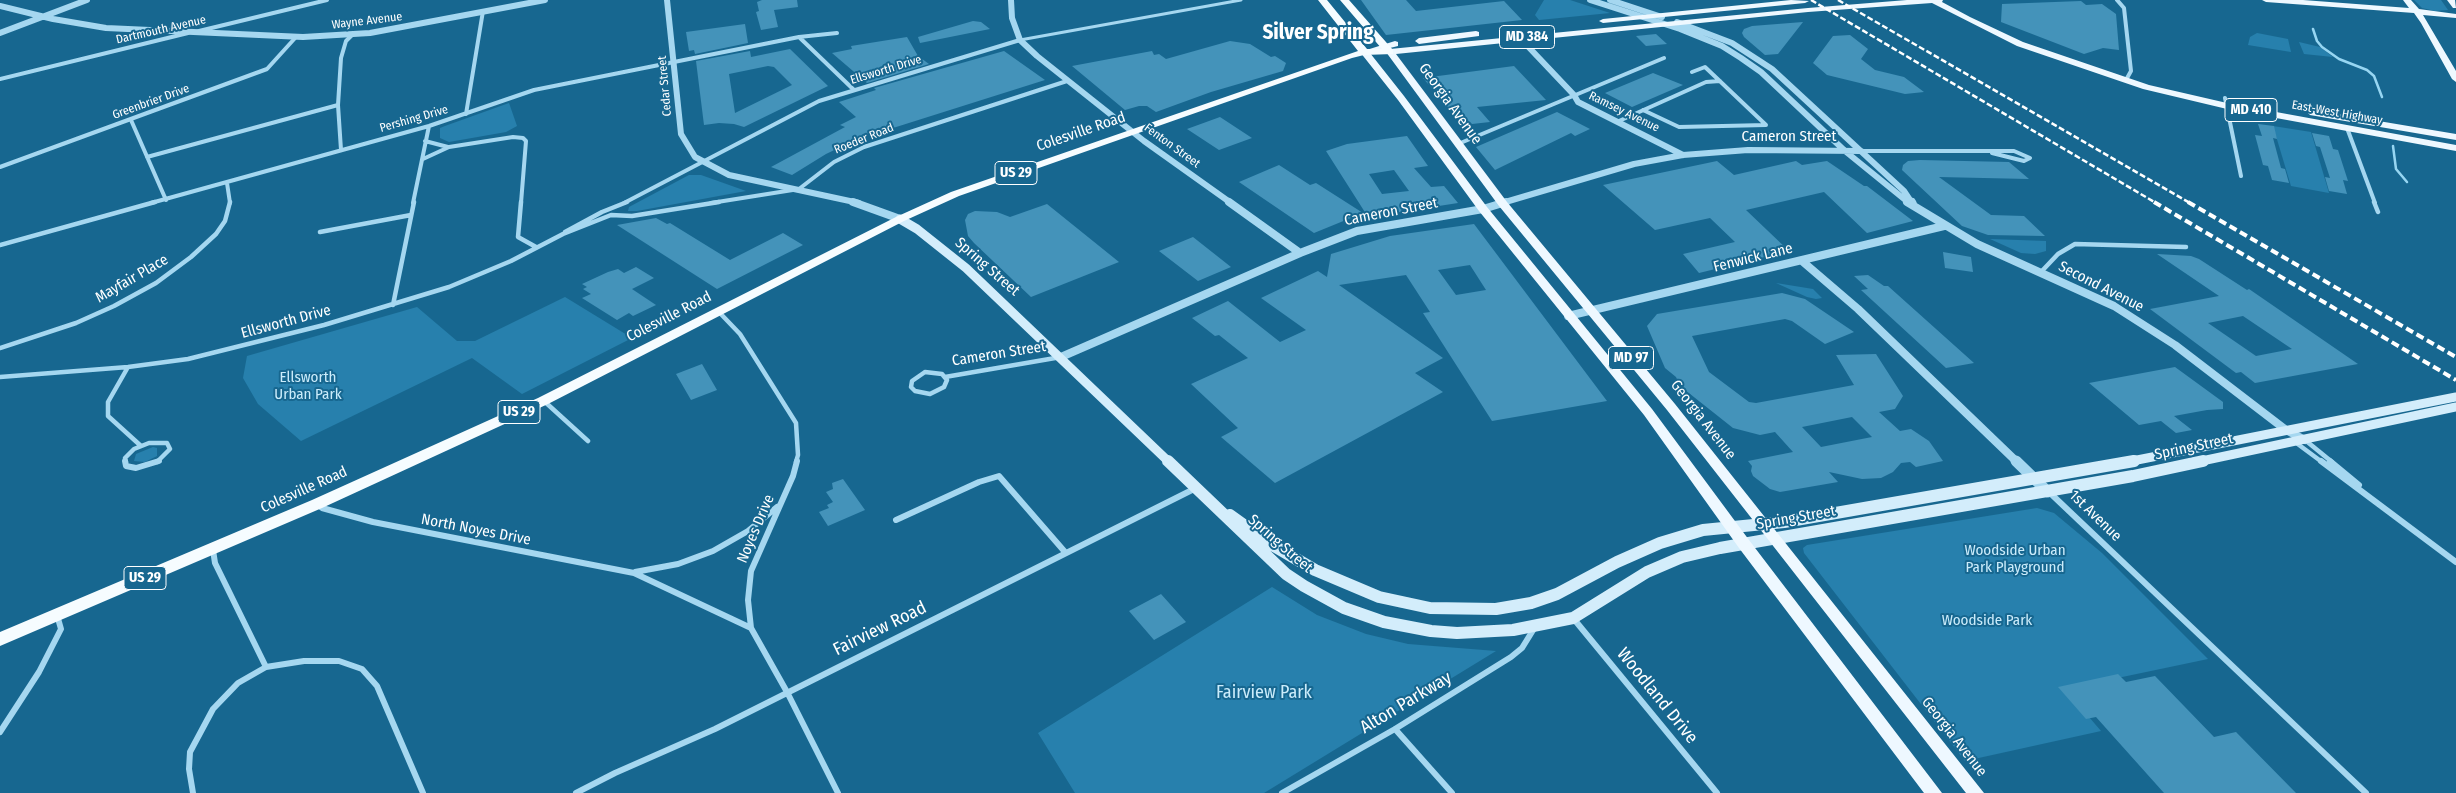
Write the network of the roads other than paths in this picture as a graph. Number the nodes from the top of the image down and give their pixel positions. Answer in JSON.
{"nodes":[{"id":1,"x":86,"y":0,"type":"edge"},
{"id":2,"x":328,"y":0,"type":"edge"},
{"id":3,"x":545,"y":0,"type":"edge"},
{"id":4,"x":667,"y":0,"type":"edge"},
{"id":5,"x":1011,"y":0,"type":"edge"},
{"id":6,"x":1241,"y":0,"type":"edge"},
{"id":7,"x":1322,"y":0,"type":"edge"},
{"id":8,"x":1344,"y":0,"type":"edge"},
{"id":9,"x":1590,"y":0,"type":"edge"},
{"id":10,"x":1610,"y":0,"type":"edge"},
{"id":11,"x":1830,"y":0,"type":"edge"},
{"id":12,"x":1933,"y":0,"type":"edge"},
{"id":13,"x":1939,"y":0,"type":"edge"},
{"id":14,"x":2118,"y":0,"type":"edge"},
{"id":15,"x":2266,"y":0,"type":"edge"},
{"id":16,"x":2407,"y":0,"type":"edge"},
{"id":17,"x":0,"y":6,"type":"edge"},
{"id":18,"x":483,"y":10,"type":"junction"},
{"id":19,"x":2416,"y":12,"type":"junction"},
{"id":20,"x":1658,"y":16,"type":"junction"},
{"id":21,"x":2456,"y":16,"type":"edge"},
{"id":22,"x":42,"y":17,"type":"junction"},
{"id":23,"x":1643,"y":17,"type":"junction"},
{"id":24,"x":1680,"y":23,"type":"junction"},
{"id":25,"x":1665,"y":24,"type":"junction"},
{"id":26,"x":193,"y":32,"type":"junction"},
{"id":27,"x":0,"y":33,"type":"edge"},
{"id":28,"x":837,"y":33,"type":"dead end"},
{"id":29,"x":352,"y":35,"type":"junction"},
{"id":30,"x":296,"y":37,"type":"junction"},
{"id":31,"x":799,"y":37,"type":"junction"},
{"id":32,"x":1520,"y":38,"type":"junction"},
{"id":33,"x":1020,"y":40,"type":"junction"},
{"id":34,"x":1387,"y":48,"type":"junction"},
{"id":35,"x":1364,"y":52,"type":"junction"},
{"id":36,"x":1664,"y":58,"type":"dead end"},
{"id":37,"x":674,"y":62,"type":"junction"},
{"id":38,"x":1692,"y":72,"type":"dead end"},
{"id":39,"x":0,"y":79,"type":"edge"},
{"id":40,"x":2456,"y":79,"type":"edge"},
{"id":41,"x":2126,"y":80,"type":"junction"},
{"id":42,"x":1067,"y":81,"type":"junction"},
{"id":43,"x":1720,"y":81,"type":"junction"},
{"id":44,"x":854,"y":90,"type":"junction"},
{"id":45,"x":1574,"y":95,"type":"junction"},
{"id":46,"x":1807,"y":102,"type":"junction"},
{"id":47,"x":2226,"y":102,"type":"junction"},
{"id":48,"x":1793,"y":103,"type":"junction"},
{"id":49,"x":338,"y":105,"type":"junction"},
{"id":50,"x":1642,"y":110,"type":"junction"},
{"id":51,"x":466,"y":114,"type":"junction"},
{"id":52,"x":131,"y":120,"type":"junction"},
{"id":53,"x":1619,"y":121,"type":"junction"},
{"id":54,"x":430,"y":126,"type":"junction"},
{"id":55,"x":2347,"y":128,"type":"junction"},
{"id":56,"x":1424,"y":129,"type":"junction"},
{"id":57,"x":1133,"y":132,"type":"junction"},
{"id":58,"x":2456,"y":137,"type":"edge"},
{"id":59,"x":425,"y":141,"type":"junction"},
{"id":60,"x":1458,"y":144,"type":"junction"},
{"id":61,"x":449,"y":147,"type":"junction"},
{"id":62,"x":2456,"y":148,"type":"edge"},
{"id":63,"x":341,"y":150,"type":"junction"},
{"id":64,"x":1845,"y":151,"type":"junction"},
{"id":65,"x":1861,"y":151,"type":"junction"},
{"id":66,"x":1992,"y":153,"type":"junction"},
{"id":67,"x":1683,"y":155,"type":"junction"},
{"id":68,"x":147,"y":158,"type":"junction"},
{"id":69,"x":423,"y":159,"type":"junction"},
{"id":70,"x":702,"y":162,"type":"junction"},
{"id":71,"x":1474,"y":166,"type":"junction"},
{"id":72,"x":0,"y":168,"type":"edge"},
{"id":73,"x":2241,"y":176,"type":"dead end"},
{"id":74,"x":227,"y":183,"type":"junction"},
{"id":75,"x":798,"y":189,"type":"junction"},
{"id":76,"x":166,"y":200,"type":"junction"},
{"id":77,"x":1503,"y":204,"type":"junction"},
{"id":78,"x":1916,"y":207,"type":"junction"},
{"id":79,"x":1483,"y":209,"type":"junction"},
{"id":80,"x":2378,"y":212,"type":"dead end"},
{"id":81,"x":611,"y":214,"type":"joint"},
{"id":82,"x":411,"y":215,"type":"junction"},
{"id":83,"x":900,"y":219,"type":"junction"},
{"id":84,"x":1944,"y":226,"type":"junction"},
{"id":85,"x":320,"y":232,"type":"dead end"},
{"id":86,"x":563,"y":234,"type":"junction"},
{"id":87,"x":0,"y":245,"type":"edge"},
{"id":88,"x":2186,"y":246,"type":"dead end"},
{"id":89,"x":536,"y":247,"type":"junction"},
{"id":90,"x":1300,"y":253,"type":"junction"},
{"id":91,"x":1802,"y":260,"type":"junction"},
{"id":92,"x":2041,"y":272,"type":"junction"},
{"id":93,"x":393,"y":305,"type":"junction"},
{"id":94,"x":718,"y":311,"type":"junction"},
{"id":95,"x":1592,"y":311,"type":"junction"},
{"id":96,"x":1568,"y":316,"type":"junction"},
{"id":97,"x":2,"y":348,"type":"edge"},
{"id":98,"x":1061,"y":357,"type":"junction"},
{"id":99,"x":128,"y":367,"type":"junction"},
{"id":100,"x":945,"y":376,"type":"junction"},
{"id":101,"x":0,"y":377,"type":"edge"},
{"id":102,"x":543,"y":401,"type":"junction"},
{"id":103,"x":2456,"y":404,"type":"edge"},
{"id":104,"x":2286,"y":430,"type":"junction"},
{"id":105,"x":588,"y":441,"type":"dead end"},
{"id":106,"x":2300,"y":441,"type":"junction"},
{"id":107,"x":141,"y":446,"type":"junction"},
{"id":108,"x":2035,"y":479,"type":"junction"},
{"id":109,"x":1196,"y":488,"type":"junction"},
{"id":110,"x":2048,"y":492,"type":"junction"},
{"id":111,"x":317,"y":504,"type":"junction"},
{"id":112,"x":779,"y":505,"type":"junction"},
{"id":113,"x":2384,"y":507,"type":"junction"},
{"id":114,"x":896,"y":520,"type":"dead end"},
{"id":115,"x":1763,"y":525,"type":"junction"},
{"id":116,"x":1732,"y":528,"type":"junction"},
{"id":117,"x":1775,"y":538,"type":"junction"},
{"id":118,"x":1744,"y":544,"type":"junction"},
{"id":119,"x":213,"y":549,"type":"junction"},
{"id":120,"x":1065,"y":552,"type":"junction"},
{"id":121,"x":2456,"y":562,"type":"edge"},
{"id":122,"x":634,"y":573,"type":"junction"},
{"id":123,"x":57,"y":615,"type":"junction"},
{"id":124,"x":1573,"y":618,"type":"junction"},
{"id":125,"x":1535,"y":626,"type":"junction"},
{"id":126,"x":751,"y":628,"type":"junction"},
{"id":127,"x":0,"y":639,"type":"edge"},
{"id":128,"x":266,"y":667,"type":"junction"},
{"id":129,"x":787,"y":692,"type":"junction"},
{"id":130,"x":1395,"y":729,"type":"junction"},
{"id":131,"x":0,"y":732,"type":"edge"},
{"id":132,"x":193,"y":793,"type":"edge"},
{"id":133,"x":423,"y":793,"type":"edge"},
{"id":134,"x":576,"y":793,"type":"edge"},
{"id":135,"x":838,"y":793,"type":"edge"},
{"id":136,"x":1282,"y":793,"type":"edge"},
{"id":137,"x":1452,"y":793,"type":"edge"},
{"id":138,"x":1717,"y":793,"type":"edge"},
{"id":139,"x":1934,"y":793,"type":"edge"},
{"id":140,"x":1976,"y":793,"type":"edge"},
{"id":141,"x":2366,"y":793,"type":"edge"}],
"edges":[{"from":1,"to":22,"type":"street"},
{"from":2,"to":26,"type":"street","name":"Dartmouth Avenue"},
{"from":3,"to":18,"type":"street","name":"Wayne Avenue"},
{"from":4,"to":37,"type":"street","name":"Cedar Street"},
{"from":5,"to":33,"type":"street","name":"Fenton Street"},
{"from":6,"to":33,"type":"street","name":"Ellsworth Drive"},
{"from":7,"to":35,"type":"highway"},
{"from":8,"to":34,"type":"highway","name":"Georgia Avenue"},
{"from":9,"to":23,"type":"street"},
{"from":10,"to":20,"type":"street"},
{"from":11,"to":20,"type":"main road","name":"Colesville Road","number":"MD 384"},
{"from":12,"to":13,"type":"main road","name":"Colesville Road","number":"MD 384"},
{"from":12,"to":24,"type":"main road","name":"Colesville Road","number":"MD 384"},
{"from":12,"to":41,"type":"main road","name":"East-West Highway","number":"MD 410"},
{"from":14,"to":41,"type":"street"},
{"from":15,"to":19,"type":"main road"},
{"from":16,"to":19,"type":"main road"},
{"from":17,"to":22,"type":"street","name":"Wayne Avenue"},
{"from":18,"to":29,"type":"street","name":"Wayne Avenue"},
{"from":18,"to":51,"type":"street"},
{"from":19,"to":21,"type":"main road"},
{"from":19,"to":40,"type":"main road"},
{"from":20,"to":23,"type":"main road","name":"Colesville Road","number":"MD 384"},
{"from":20,"to":24,"type":"street"},
{"from":22,"to":26,"type":"street","name":"Wayne Avenue"},
{"from":22,"to":27,"type":"street"},
{"from":23,"to":25,"type":"street","name":"Second Avenue"},
{"from":23,"to":34,"type":"main road","name":"Colesville Road","number":"MD 384"},
{"from":24,"to":25,"type":"main road","name":"Colesville Road","number":"MD 384"},
{"from":24,"to":46,"type":"street","name":"Second Avenue"},
{"from":25,"to":32,"type":"main road","name":"Colesville Road","number":"MD 384"},
{"from":25,"to":48,"type":"street","name":"Second Avenue"},
{"from":26,"to":30,"type":"street","name":"Wayne Avenue"},
{"from":26,"to":39,"type":"street","name":"Dartmouth Avenue"},
{"from":28,"to":31,"type":"street","name":"Pershing Drive"},
{"from":29,"to":30,"type":"street","name":"Wayne Avenue"},
{"from":29,"to":49,"type":"street"},
{"from":30,"to":52,"type":"street","name":"Greenbrier Drive"},
{"from":31,"to":37,"type":"street","name":"Pershing Drive"},
{"from":31,"to":44,"type":"street"},
{"from":32,"to":34,"type":"main road","name":"Colesville Road","number":"MD 384"},
{"from":32,"to":45,"type":"street","name":"Ramsey Avenue"},
{"from":33,"to":42,"type":"street","name":"Fenton Street"},
{"from":33,"to":44,"type":"street","name":"Ellsworth Drive"},
{"from":34,"to":35,"type":"highway","name":"Colesville Road","number":"US 29"},
{"from":34,"to":60,"type":"main road","name":"Georgia Avenue","number":"MD 97"},
{"from":35,"to":56,"type":"main road","number":"MD 97"},
{"from":35,"to":57,"type":"highway","name":"Colesville Road","number":"US 29"},
{"from":36,"to":45,"type":"street"},
{"from":37,"to":51,"type":"street","name":"Pershing Drive"},
{"from":37,"to":70,"type":"street","name":"Cedar Street"},
{"from":38,"to":43,"type":"street"},
{"from":41,"to":47,"type":"main road","name":"East-West Highway","number":"MD 410"},
{"from":42,"to":57,"type":"street","name":"Fenton Street"},
{"from":42,"to":75,"type":"street","name":"Roeder Road"},
{"from":43,"to":50,"type":"street"},
{"from":43,"to":50,"type":"street"},
{"from":44,"to":70,"type":"street","name":"Ellsworth Drive"},
{"from":45,"to":53,"type":"street","name":"Ramsey Avenue"},
{"from":45,"to":60,"type":"street"},
{"from":46,"to":48,"type":"street"},
{"from":46,"to":65,"type":"street","name":"Second Avenue"},
{"from":47,"to":55,"type":"main road","name":"East-West Highway","number":"MD 410"},
{"from":47,"to":58,"type":"main road","name":"East-West Highway","number":"MD 410"},
{"from":47,"to":73,"type":"street"},
{"from":48,"to":64,"type":"street","name":"Second Avenue"},
{"from":49,"to":63,"type":"street"},
{"from":49,"to":68,"type":"street"},
{"from":50,"to":53,"type":"street"},
{"from":51,"to":54,"type":"street","name":"Pershing Drive"},
{"from":52,"to":68,"type":"street"},
{"from":52,"to":72,"type":"street","name":"Greenbrier Drive"},
{"from":53,"to":67,"type":"street","name":"Ramsey Avenue"},
{"from":54,"to":59,"type":"street"},
{"from":54,"to":63,"type":"street","name":"Pershing Drive"},
{"from":55,"to":62,"type":"main road","name":"East-West Highway","number":"MD 410"},
{"from":55,"to":80,"type":"street"},
{"from":56,"to":71,"type":"main road","number":"MD 97"},
{"from":56,"to":79,"type":"main road","number":"MD 97"},
{"from":57,"to":83,"type":"highway","name":"Colesville Road","number":"US 29"},
{"from":57,"to":90,"type":"street","name":"Fenton Street"},
{"from":59,"to":61,"type":"street"},
{"from":59,"to":69,"type":"street"},
{"from":60,"to":71,"type":"main road","name":"Georgia Avenue","number":"MD 97"},
{"from":61,"to":69,"type":"street"},
{"from":61,"to":89,"type":"street"},
{"from":63,"to":74,"type":"street","name":"Pershing Drive"},
{"from":64,"to":65,"type":"street","name":"Cameron Street"},
{"from":64,"to":67,"type":"street","name":"Cameron Street"},
{"from":64,"to":78,"type":"street","name":"Second Avenue"},
{"from":65,"to":66,"type":"street"},
{"from":65,"to":78,"type":"street","name":"Second Avenue"},
{"from":66,"to":66,"type":"street"},
{"from":67,"to":77,"type":"street","name":"Cameron Street"},
{"from":68,"to":76,"type":"street"},
{"from":69,"to":82,"type":"street"},
{"from":70,"to":75,"type":"street","name":"Spring Street"},
{"from":70,"to":86,"type":"street","name":"Ellsworth Drive"},
{"from":71,"to":77,"type":"main road","name":"Georgia Avenue","number":"MD 97"},
{"from":74,"to":76,"type":"street","name":"Pershing Drive"},
{"from":74,"to":97,"type":"street","name":"Mayfair Place"},
{"from":75,"to":81,"type":"street","name":"Roeder Road"},
{"from":75,"to":83,"type":"street","name":"Spring Street"},
{"from":76,"to":87,"type":"street","name":"Pershing Drive"},
{"from":77,"to":79,"type":"street","name":"Cameron Street"},
{"from":77,"to":95,"type":"main road","name":"Georgia Avenue","number":"MD 97"},
{"from":78,"to":84,"type":"street","name":"Second Avenue"},
{"from":79,"to":90,"type":"street","name":"Cameron Street"},
{"from":79,"to":96,"type":"main road","number":"MD 97"},
{"from":81,"to":86,"type":"street","name":"Ellsworth Drive"},
{"from":82,"to":85,"type":"street"},
{"from":82,"to":93,"type":"street"},
{"from":83,"to":94,"type":"highway","name":"Colesville Road","number":"US 29"},
{"from":83,"to":98,"type":"main road","name":"Spring Street"},
{"from":84,"to":91,"type":"street","name":"Fenwick Lane"},
{"from":84,"to":92,"type":"street","name":"Second Avenue"},
{"from":86,"to":89,"type":"street","name":"Ellsworth Drive"},
{"from":88,"to":92,"type":"street"},
{"from":89,"to":93,"type":"street","name":"Ellsworth Drive"},
{"from":90,"to":98,"type":"street","name":"Cameron Street"},
{"from":91,"to":95,"type":"street","name":"Fenwick Lane"},
{"from":91,"to":108,"type":"street","name":"1st Avenue"},
{"from":92,"to":104,"type":"street","name":"Second Avenue"},
{"from":93,"to":99,"type":"street","name":"Ellsworth Drive"},
{"from":94,"to":102,"type":"highway","name":"Colesville Road","number":"US 29"},
{"from":94,"to":112,"type":"street","name":"Noyes Drive"},
{"from":95,"to":96,"type":"street","name":"Fenwick Lane"},
{"from":95,"to":115,"type":"main road","name":"Georgia Avenue","number":"MD 97"},
{"from":96,"to":116,"type":"main road","number":"MD 97"},
{"from":98,"to":100,"type":"street","name":"Cameron Street"},
{"from":98,"to":109,"type":"main road","name":"Spring Street"},
{"from":99,"to":101,"type":"street","name":"Ellsworth Drive"},
{"from":99,"to":107,"type":"street"},
{"from":100,"to":100,"type":"street","name":"Cameron Street"},
{"from":102,"to":105,"type":"street"},
{"from":102,"to":111,"type":"highway","name":"Colesville Road","number":"US 29"},
{"from":103,"to":104,"type":"main road","name":"Spring Street"},
{"from":103,"to":106,"type":"main road","name":"Spring Street"},
{"from":104,"to":106,"type":"street","name":"Second Avenue"},
{"from":104,"to":108,"type":"main road","name":"Spring Street"},
{"from":106,"to":110,"type":"main road","name":"Spring Street"},
{"from":106,"to":113,"type":"street","name":"Second Avenue"},
{"from":106,"to":113,"type":"street","name":"Second Avenue"},
{"from":107,"to":107,"type":"street"},
{"from":108,"to":110,"type":"street","name":"1st Avenue"},
{"from":108,"to":115,"type":"main road","name":"Spring Street"},
{"from":109,"to":116,"type":"main road","name":"Spring Street"},
{"from":109,"to":120,"type":"street","name":"Fairview Road"},
{"from":109,"to":125,"type":"main road","name":"Spring Street"},
{"from":110,"to":117,"type":"main road","name":"Spring Street"},
{"from":110,"to":141,"type":"street","name":"1st Avenue"},
{"from":111,"to":119,"type":"highway","name":"Colesville Road","number":"US 29"},
{"from":111,"to":122,"type":"street","name":"North Noyes Drive"},
{"from":112,"to":122,"type":"street","name":"North Noyes Drive"},
{"from":112,"to":126,"type":"street","name":"Noyes Drive"},
{"from":113,"to":121,"type":"street","name":"Second Avenue"},
{"from":114,"to":120,"type":"street"},
{"from":115,"to":116,"type":"main road","name":"Spring Street"},
{"from":115,"to":117,"type":"main road","name":"Georgia Avenue","number":"MD 97"},
{"from":116,"to":118,"type":"main road","number":"MD 97"},
{"from":117,"to":118,"type":"main road","name":"Spring Street"},
{"from":117,"to":140,"type":"main road","name":"Georgia Avenue","number":"MD 97"},
{"from":118,"to":124,"type":"main road","name":"Spring Street"},
{"from":118,"to":139,"type":"main road","number":"MD 97"},
{"from":119,"to":123,"type":"highway","name":"Colesville Road","number":"US 29"},
{"from":119,"to":128,"type":"street"},
{"from":120,"to":129,"type":"street","name":"Fairview Road"},
{"from":122,"to":126,"type":"street","name":"North Noyes Drive"},
{"from":123,"to":127,"type":"highway","name":"Colesville Road","number":"US 29"},
{"from":123,"to":131,"type":"street"},
{"from":124,"to":125,"type":"main road","name":"Spring Street"},
{"from":124,"to":138,"type":"street","name":"Woodland Drive"},
{"from":125,"to":130,"type":"street","name":"Alton Parkway"},
{"from":126,"to":129,"type":"street","name":"Noyes Drive"},
{"from":128,"to":132,"type":"street"},
{"from":128,"to":133,"type":"street"},
{"from":129,"to":134,"type":"street","name":"Fairview Road"},
{"from":129,"to":135,"type":"street","name":"Noyes Drive"},
{"from":130,"to":136,"type":"street","name":"Alton Parkway"},
{"from":130,"to":137,"type":"street"}]}
